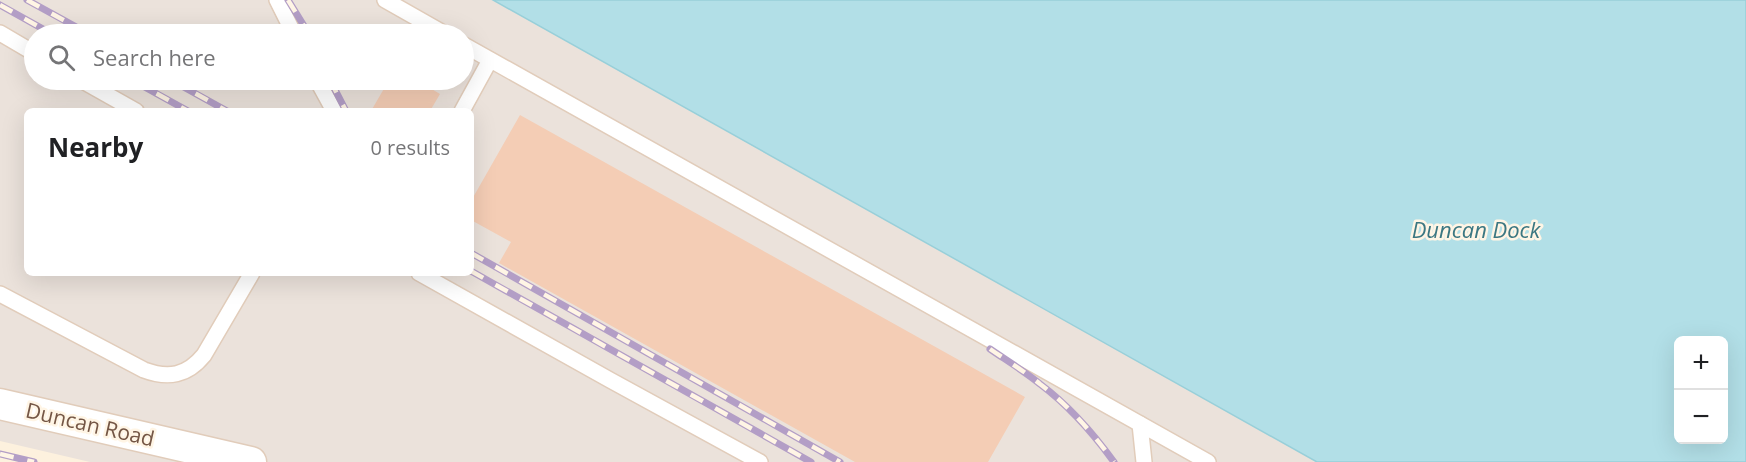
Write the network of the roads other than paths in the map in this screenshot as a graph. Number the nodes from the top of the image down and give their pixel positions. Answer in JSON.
{"nodes":[{"id":1,"x":277,"y":0,"type":"edge"},
{"id":2,"x":385,"y":0,"type":"edge"},
{"id":3,"x":289,"y":24,"type":"edge"},
{"id":4,"x":427,"y":24,"type":"edge"},
{"id":5,"x":0,"y":33,"type":"edge"},
{"id":6,"x":24,"y":47,"type":"edge"},
{"id":7,"x":474,"y":51,"type":"edge"},
{"id":8,"x":490,"y":60,"type":"junction"},
{"id":9,"x":474,"y":89,"type":"edge"},
{"id":10,"x":99,"y":90,"type":"edge"},
{"id":11,"x":322,"y":90,"type":"edge"},
{"id":12,"x":474,"y":90,"type":"edge"},
{"id":13,"x":131,"y":108,"type":"edge"},
{"id":14,"x":332,"y":108,"type":"edge"},
{"id":15,"x":464,"y":108,"type":"edge"},
{"id":16,"x":250,"y":276,"type":"edge"},
{"id":17,"x":424,"y":276,"type":"edge"},
{"id":18,"x":0,"y":294,"type":"edge"},
{"id":19,"x":0,"y":404,"type":"edge"},
{"id":20,"x":1140,"y":424,"type":"junction"},
{"id":21,"x":250,"y":462,"type":"edge"},
{"id":22,"x":760,"y":462,"type":"edge"},
{"id":23,"x":1144,"y":462,"type":"edge"},
{"id":24,"x":1208,"y":462,"type":"edge"}],
"edges":[{"from":1,"to":3,"type":"lane"},
{"from":2,"to":4,"type":"lane"},
{"from":5,"to":6,"type":"lane"},
{"from":7,"to":8,"type":"lane"},
{"from":8,"to":9,"type":"lane"},
{"from":8,"to":20,"type":"lane"},
{"from":10,"to":13,"type":"lane"},
{"from":11,"to":14,"type":"lane"},
{"from":12,"to":15,"type":"lane"},
{"from":16,"to":18,"type":"lane"},
{"from":17,"to":22,"type":"lane"},
{"from":19,"to":21,"type":"street","name":"Duncan Road"},
{"from":20,"to":23,"type":"lane"},
{"from":20,"to":24,"type":"lane"}]}
